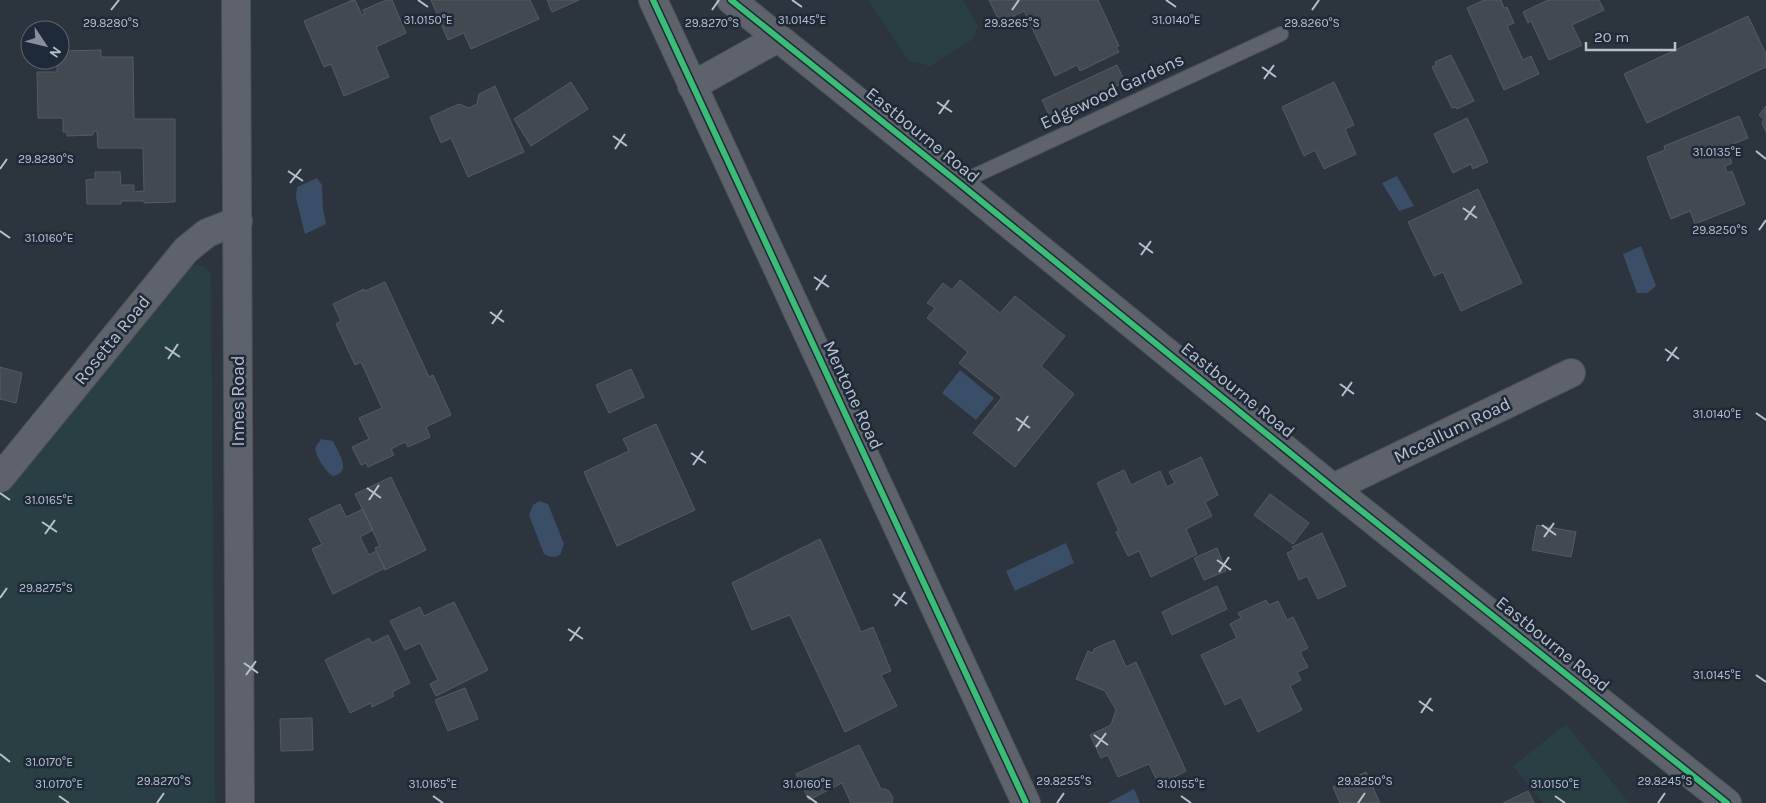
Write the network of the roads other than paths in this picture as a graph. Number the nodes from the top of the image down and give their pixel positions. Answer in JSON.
{"nodes":[{"id":1,"x":236,"y":0,"type":"edge"},
{"id":2,"x":653,"y":0,"type":"edge"},
{"id":3,"x":730,"y":0,"type":"edge"},
{"id":4,"x":1281,"y":34,"type":"dead end"},
{"id":5,"x":778,"y":38,"type":"junction"},
{"id":6,"x":692,"y":86,"type":"junction"},
{"id":7,"x":959,"y":182,"type":"junction"},
{"id":8,"x":238,"y":221,"type":"junction"},
{"id":9,"x":1571,"y":372,"type":"dead end"},
{"id":10,"x":0,"y":478,"type":"edge"},
{"id":11,"x":1333,"y":488,"type":"junction"},
{"id":12,"x":240,"y":803,"type":"edge"},
{"id":13,"x":1026,"y":803,"type":"edge"},
{"id":14,"x":1727,"y":803,"type":"edge"}],
"edges":[{"from":1,"to":8,"type":"street","name":"Innes Road"},
{"from":2,"to":6,"type":"street","name":"Mentone Road"},
{"from":3,"to":5,"type":"street","name":"Eastbourne Road"},
{"from":4,"to":7,"type":"lane","name":"Edgewood Gardens"},
{"from":5,"to":6,"type":"street"},
{"from":5,"to":7,"type":"street","name":"Eastbourne Road"},
{"from":6,"to":13,"type":"street","name":"Mentone Road"},
{"from":7,"to":11,"type":"street","name":"Eastbourne Road"},
{"from":8,"to":10,"type":"street","name":"Rosetta Road"},
{"from":8,"to":12,"type":"street","name":"Innes Road"},
{"from":9,"to":11,"type":"street","name":"Mccallum Road"},
{"from":11,"to":14,"type":"street","name":"Eastbourne Road"}]}
